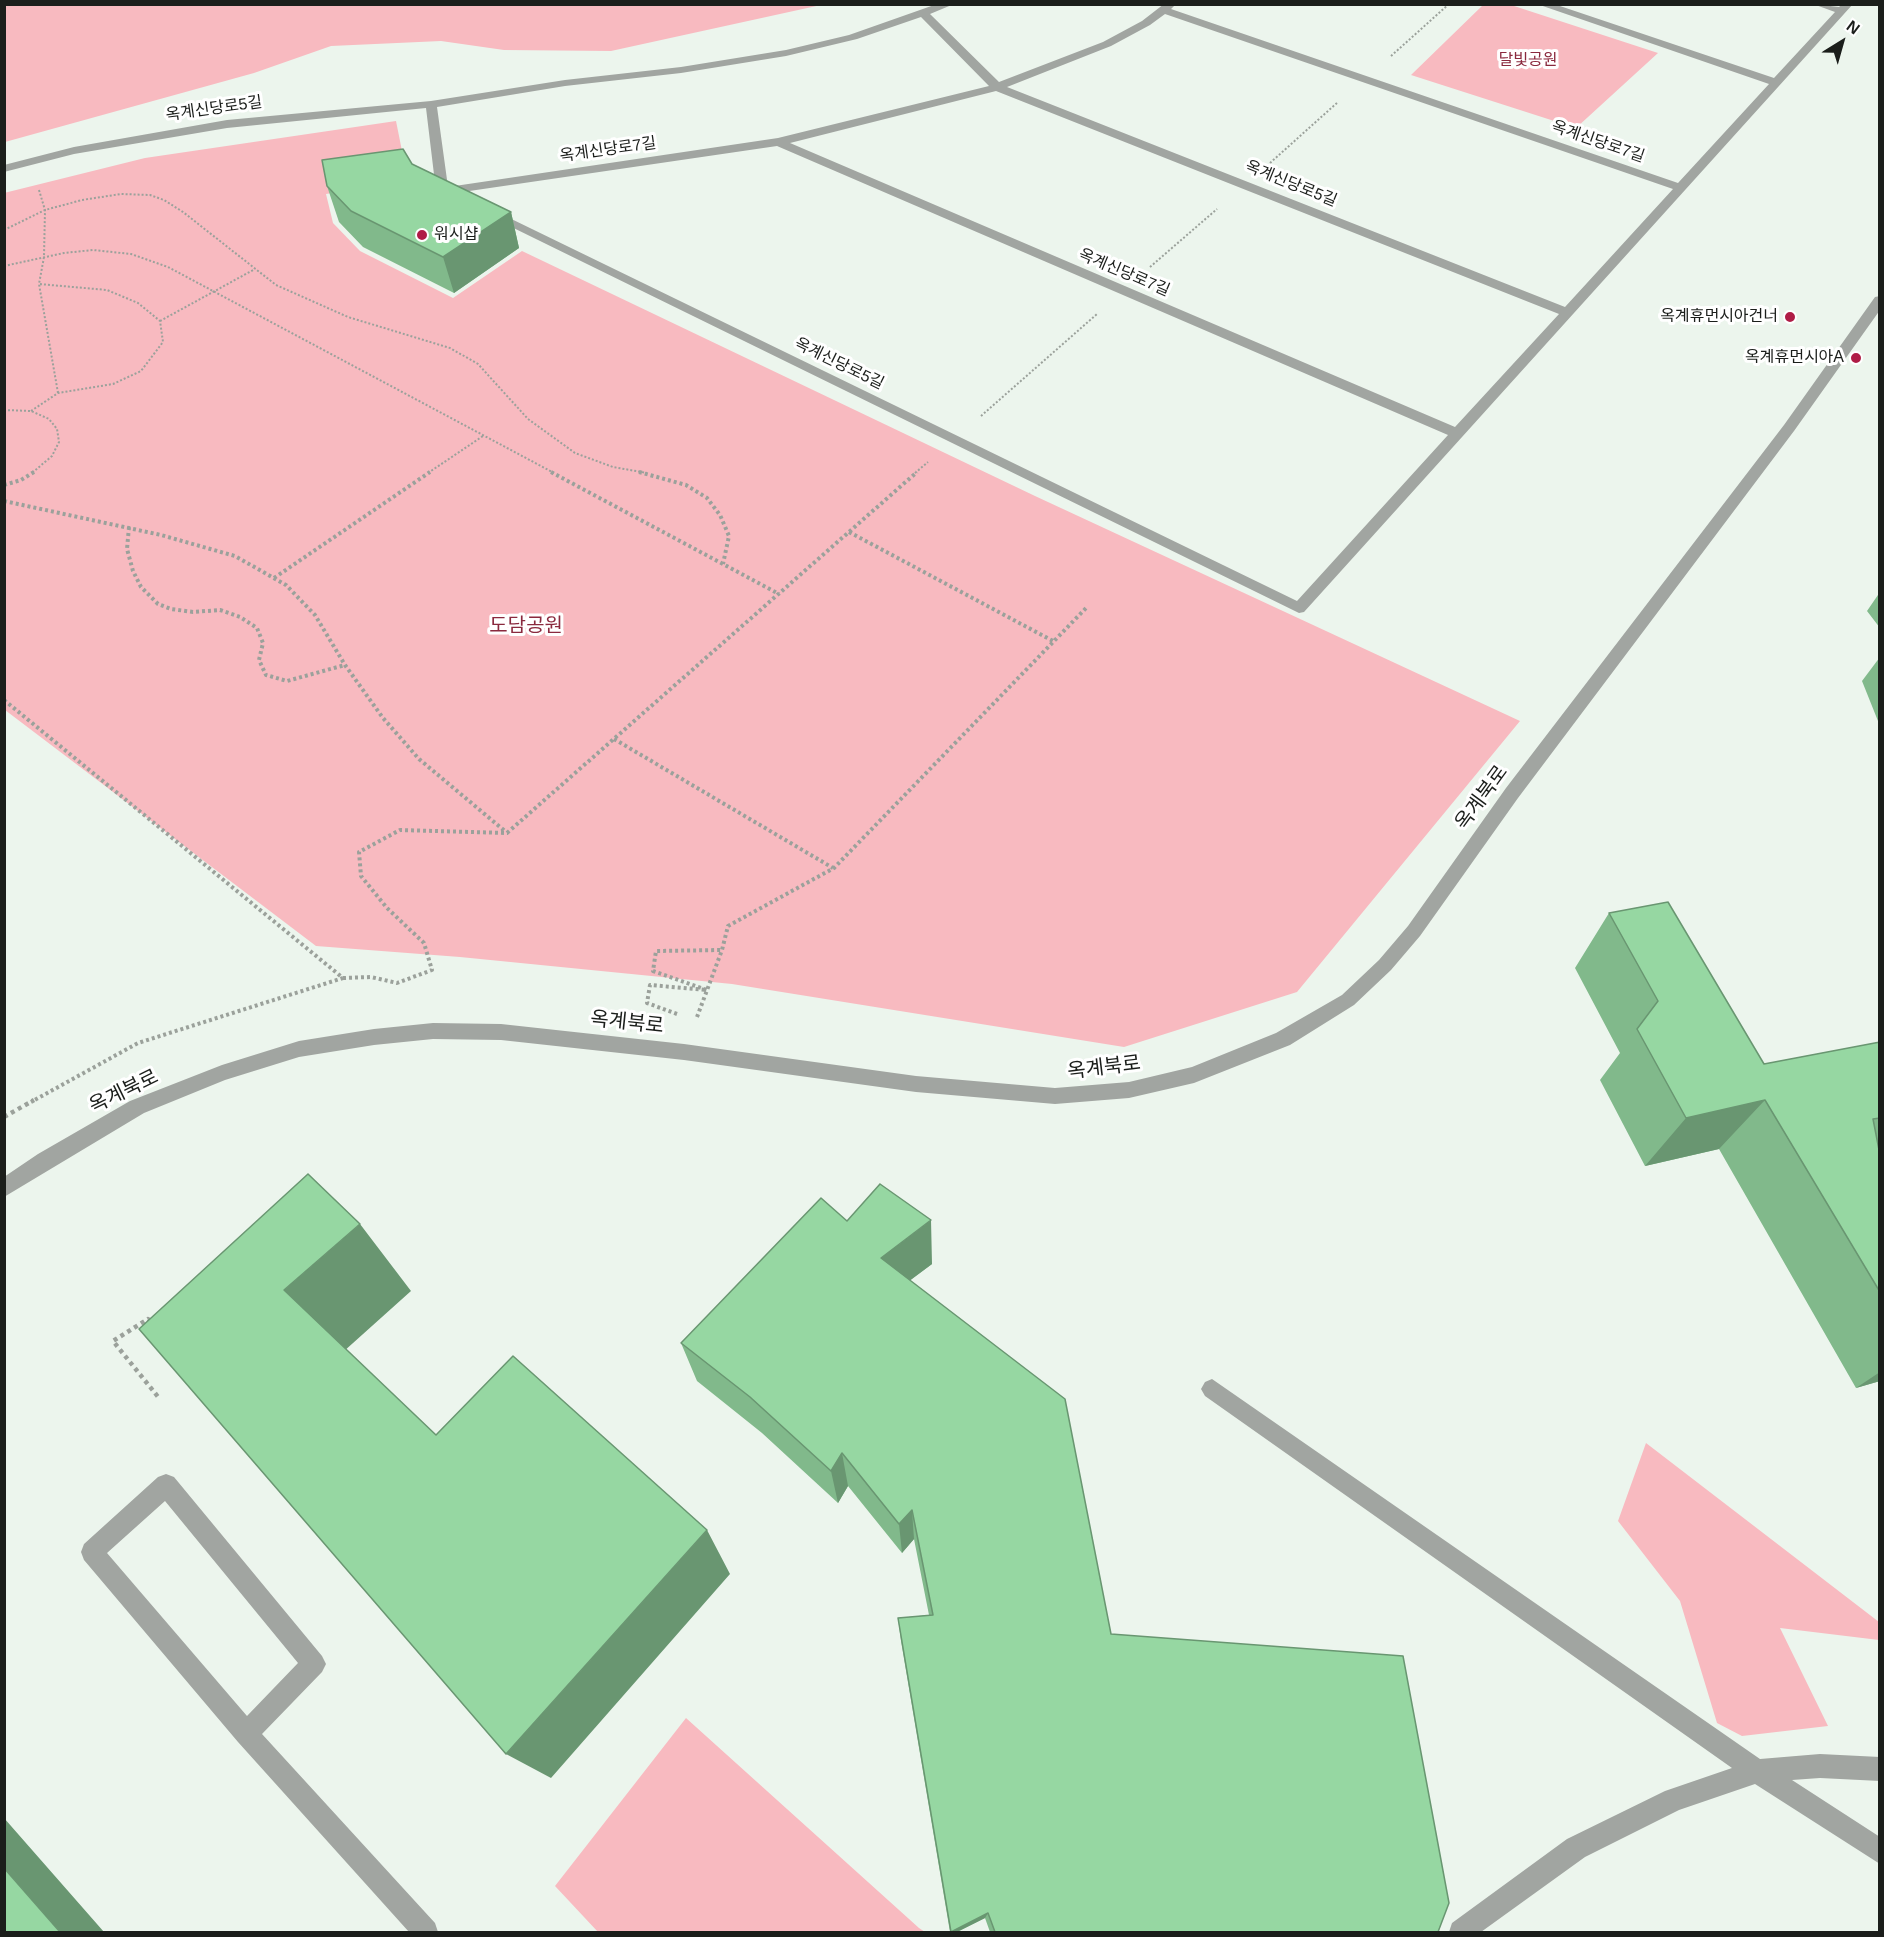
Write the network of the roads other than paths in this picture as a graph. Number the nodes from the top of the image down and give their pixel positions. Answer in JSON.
{"nodes":[{"id":1,"x":949,"y":4,"type":"edge"},
{"id":2,"x":1542,"y":4,"type":"edge"},
{"id":3,"x":1818,"y":4,"type":"edge"},
{"id":4,"x":1167,"y":7,"type":"edge"},
{"id":5,"x":1845,"y":8,"type":"edge"},
{"id":6,"x":924,"y":14,"type":"junction"},
{"id":7,"x":1777,"y":83,"type":"junction"},
{"id":8,"x":997,"y":87,"type":"junction"},
{"id":9,"x":431,"y":104,"type":"junction"},
{"id":10,"x":778,"y":142,"type":"junction"},
{"id":11,"x":4,"y":169,"type":"edge"},
{"id":12,"x":1681,"y":188,"type":"junction"},
{"id":13,"x":442,"y":190,"type":"junction"},
{"id":14,"x":464,"y":201,"type":"edge"},
{"id":15,"x":485,"y":211,"type":"edge"},
{"id":16,"x":1880,"y":300,"type":"edge"},
{"id":17,"x":1568,"y":313,"type":"junction"},
{"id":18,"x":1458,"y":434,"type":"junction"},
{"id":19,"x":4,"y":1188,"type":"edge"},
{"id":20,"x":1212,"y":1389,"type":"dead end"},
{"id":21,"x":246,"y":1734,"type":"junction"},
{"id":22,"x":1880,"y":1769,"type":"edge"},
{"id":23,"x":1757,"y":1771,"type":"junction"},
{"id":24,"x":1880,"y":1852,"type":"edge"},
{"id":25,"x":426,"y":1932,"type":"edge"},
{"id":26,"x":1461,"y":1932,"type":"edge"}],
"edges":[{"from":1,"to":6,"type":"street","name":"옥계신당로5길"},
{"from":2,"to":7,"type":"street"},
{"from":3,"to":5,"type":"street"},
{"from":4,"to":8,"type":"street","name":"옥계신당로7길"},
{"from":4,"to":12,"type":"street","name":"옥계신당로7길"},
{"from":5,"to":7,"type":"street"},
{"from":6,"to":8,"type":"street","name":"옥계신당로5길"},
{"from":6,"to":9,"type":"street","name":"옥계신당로5길"},
{"from":7,"to":12,"type":"street"},
{"from":8,"to":10,"type":"street","name":"옥계신당로7길"},
{"from":8,"to":17,"type":"street","name":"옥계신당로5길"},
{"from":9,"to":11,"type":"street","name":"옥계신당로5길"},
{"from":9,"to":13,"type":"street"},
{"from":10,"to":13,"type":"street","name":"옥계신당로7길"},
{"from":10,"to":18,"type":"street","name":"옥계신당로7길"},
{"from":12,"to":17,"type":"street"},
{"from":13,"to":14,"type":"street"},
{"from":15,"to":18,"type":"street","name":"옥계신당로5길"},
{"from":16,"to":19,"type":"street","name":"옥계북로"},
{"from":17,"to":18,"type":"street"},
{"from":20,"to":23,"type":"street"},
{"from":21,"to":21,"type":"street"},
{"from":21,"to":25,"type":"street"},
{"from":22,"to":23,"type":"street"},
{"from":23,"to":24,"type":"street"},
{"from":23,"to":26,"type":"street"}]}
